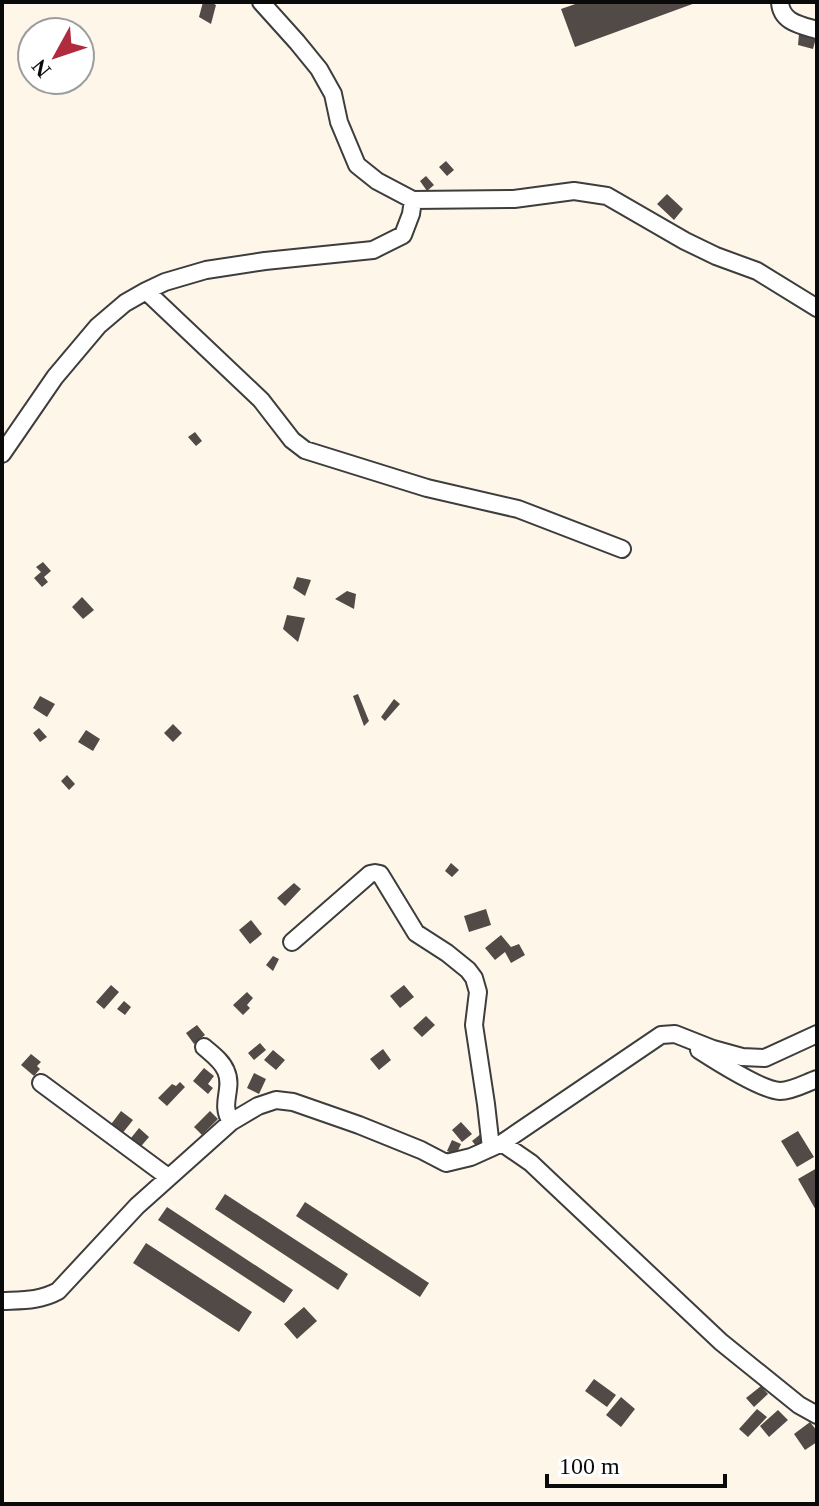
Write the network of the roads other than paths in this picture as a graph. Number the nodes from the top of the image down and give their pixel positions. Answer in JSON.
{"nodes":[{"id":1,"x":261,"y":2,"type":"edge"},
{"id":2,"x":780,"y":2,"type":"edge"},
{"id":3,"x":817,"y":30,"type":"edge"},
{"id":4,"x":413,"y":200,"type":"junction"},
{"id":5,"x":146,"y":291,"type":"junction"},
{"id":6,"x":817,"y":308,"type":"edge"},
{"id":7,"x":2,"y":454,"type":"edge"},
{"id":8,"x":622,"y":549,"type":"dead end"},
{"id":9,"x":292,"y":942,"type":"dead end"},
{"id":10,"x":675,"y":1034,"type":"junction"},
{"id":11,"x":817,"y":1034,"type":"edge"},
{"id":12,"x":204,"y":1047,"type":"dead end"},
{"id":13,"x":817,"y":1079,"type":"edge"},
{"id":14,"x":41,"y":1083,"type":"dead end"},
{"id":15,"x":231,"y":1122,"type":"junction"},
{"id":16,"x":496,"y":1145,"type":"junction"},
{"id":17,"x":168,"y":1177,"type":"junction"},
{"id":18,"x":2,"y":1301,"type":"edge"},
{"id":19,"x":817,"y":1415,"type":"edge"}],
"edges":[{"from":1,"to":4,"type":"street"},
{"from":2,"to":3,"type":"street"},
{"from":4,"to":5,"type":"street"},
{"from":4,"to":6,"type":"street"},
{"from":5,"to":7,"type":"street"},
{"from":5,"to":8,"type":"street"},
{"from":9,"to":16,"type":"street"},
{"from":10,"to":11,"type":"street"},
{"from":10,"to":13,"type":"street"},
{"from":10,"to":16,"type":"street"},
{"from":12,"to":15,"type":"street"},
{"from":14,"to":17,"type":"street"},
{"from":15,"to":16,"type":"street"},
{"from":15,"to":17,"type":"street"},
{"from":16,"to":19,"type":"street"},
{"from":17,"to":18,"type":"street"}]}
